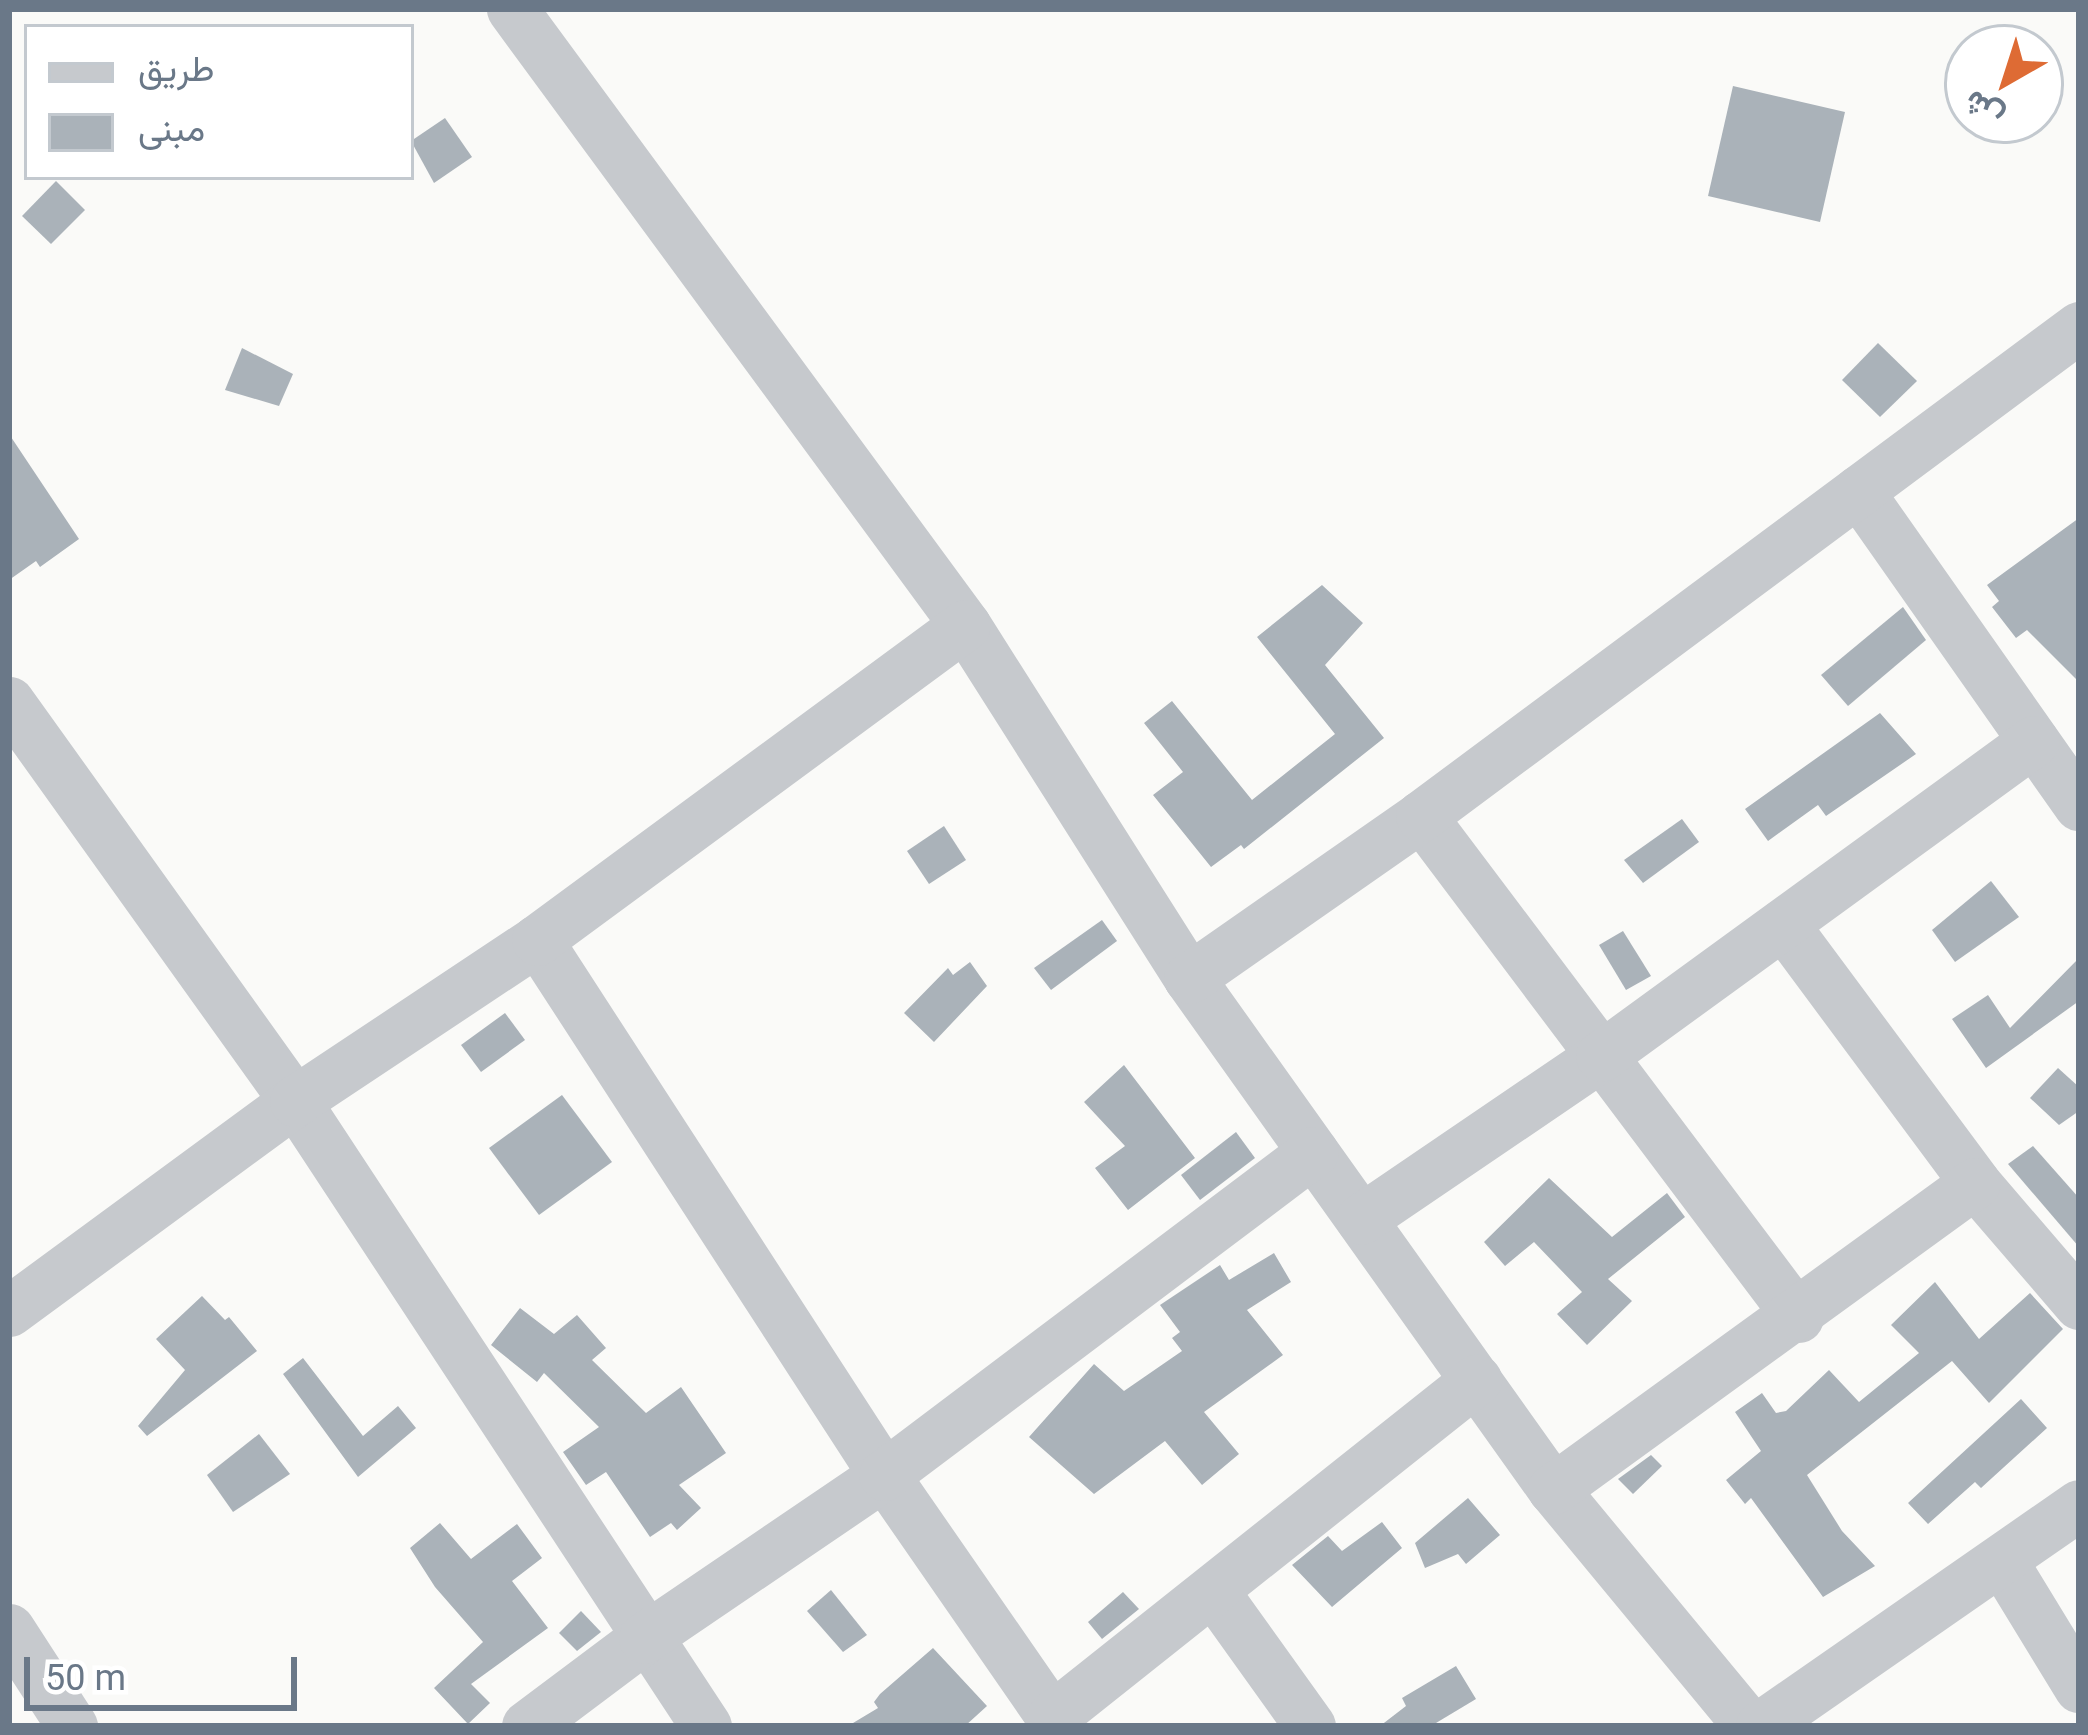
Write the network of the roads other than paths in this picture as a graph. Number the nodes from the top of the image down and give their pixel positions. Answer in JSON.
{"nodes":[{"id":1,"x":512,"y":9,"type":"edge"},
{"id":2,"x":2074,"y":340,"type":"edge"},
{"id":3,"x":1858,"y":491,"type":"junction"},
{"id":4,"x":964,"y":626,"type":"junction"},
{"id":5,"x":9,"y":702,"type":"edge"},
{"id":6,"x":2034,"y":741,"type":"junction"},
{"id":7,"x":2079,"y":805,"type":"edge"},
{"id":8,"x":1421,"y":816,"type":"junction"},
{"id":9,"x":1783,"y":924,"type":"junction"},
{"id":10,"x":538,"y":940,"type":"junction"},
{"id":11,"x":1189,"y":978,"type":"junction"},
{"id":12,"x":1601,"y":1056,"type":"junction"},
{"id":13,"x":295,"y":1101,"type":"junction"},
{"id":14,"x":1313,"y":1152,"type":"junction"},
{"id":15,"x":1975,"y":1183,"type":"junction"},
{"id":16,"x":1361,"y":1220,"type":"junction"},
{"id":17,"x":2079,"y":1304,"type":"edge"},
{"id":18,"x":9,"y":1311,"type":"edge"},
{"id":19,"x":1798,"y":1317,"type":"junction"},
{"id":20,"x":1476,"y":1380,"type":"junction"},
{"id":21,"x":884,"y":1474,"type":"junction"},
{"id":22,"x":1553,"y":1489,"type":"junction"},
{"id":23,"x":2079,"y":1504,"type":"edge"},
{"id":24,"x":2002,"y":1561,"type":"junction"},
{"id":25,"x":1214,"y":1592,"type":"junction"},
{"id":26,"x":9,"y":1629,"type":"edge"},
{"id":27,"x":644,"y":1638,"type":"junction"},
{"id":28,"x":2079,"y":1687,"type":"edge"},
{"id":29,"x":1055,"y":1721,"type":"edge"},
{"id":30,"x":72,"y":1726,"type":"edge"},
{"id":31,"x":527,"y":1726,"type":"edge"},
{"id":32,"x":706,"y":1726,"type":"edge"},
{"id":33,"x":1310,"y":1726,"type":"edge"},
{"id":34,"x":1750,"y":1726,"type":"edge"},
{"id":35,"x":1761,"y":1726,"type":"edge"}],
"edges":[{"from":1,"to":4,"type":"street"},
{"from":2,"to":3,"type":"street"},
{"from":3,"to":6,"type":"street"},
{"from":3,"to":8,"type":"street"},
{"from":4,"to":10,"type":"street"},
{"from":4,"to":11,"type":"street"},
{"from":5,"to":13,"type":"street"},
{"from":6,"to":7,"type":"street"},
{"from":6,"to":9,"type":"street"},
{"from":8,"to":11,"type":"street"},
{"from":8,"to":12,"type":"street"},
{"from":9,"to":12,"type":"street"},
{"from":9,"to":15,"type":"street"},
{"from":10,"to":13,"type":"street"},
{"from":10,"to":21,"type":"street"},
{"from":11,"to":14,"type":"street"},
{"from":12,"to":16,"type":"street"},
{"from":12,"to":19,"type":"street"},
{"from":13,"to":18,"type":"street"},
{"from":13,"to":27,"type":"street"},
{"from":14,"to":16,"type":"street"},
{"from":14,"to":21,"type":"street"},
{"from":15,"to":17,"type":"street"},
{"from":15,"to":19,"type":"street"},
{"from":16,"to":20,"type":"street"},
{"from":19,"to":22,"type":"street"},
{"from":20,"to":22,"type":"street"},
{"from":20,"to":25,"type":"street"},
{"from":21,"to":27,"type":"street"},
{"from":21,"to":29,"type":"street"},
{"from":22,"to":34,"type":"street"},
{"from":23,"to":24,"type":"street"},
{"from":24,"to":28,"type":"street"},
{"from":24,"to":35,"type":"street"},
{"from":25,"to":29,"type":"street"},
{"from":25,"to":33,"type":"street"},
{"from":26,"to":30,"type":"street"},
{"from":27,"to":31,"type":"street"},
{"from":27,"to":32,"type":"street"}]}
